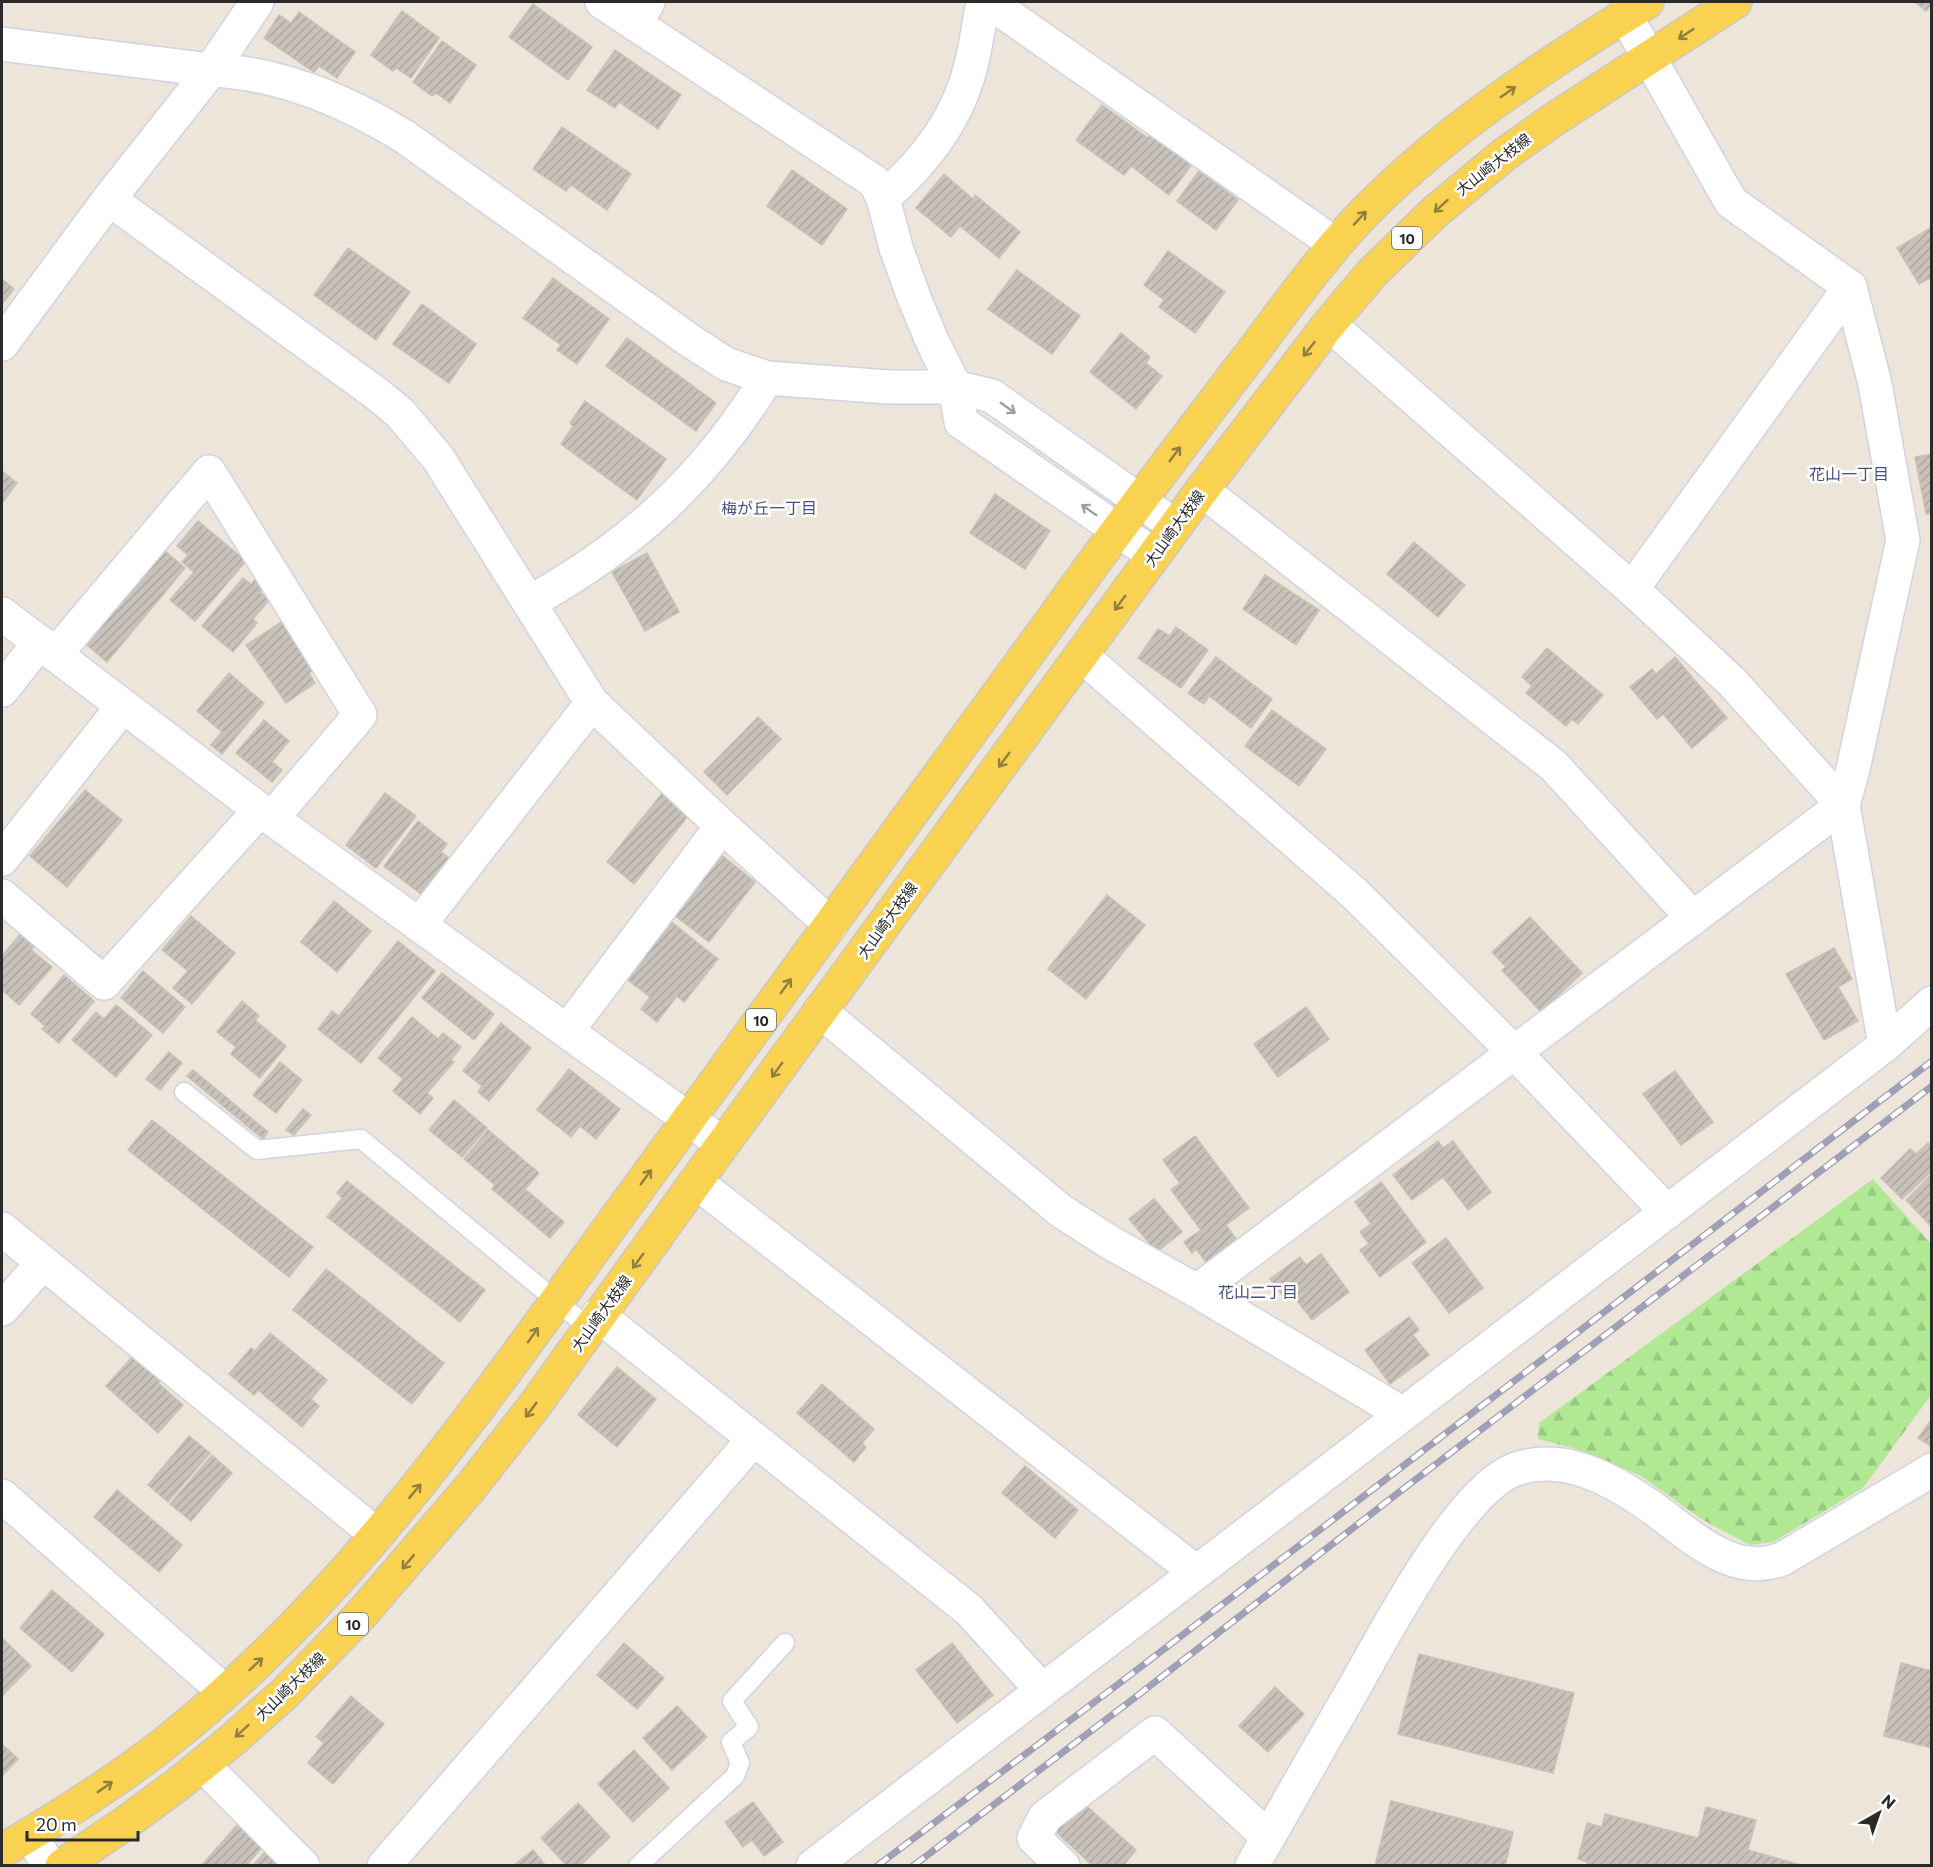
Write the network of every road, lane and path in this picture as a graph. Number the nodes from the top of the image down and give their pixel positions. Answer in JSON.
{"nodes":[{"id":1,"x":257,"y":2,"type":"edge"},
{"id":2,"x":603,"y":2,"type":"edge"},
{"id":3,"x":983,"y":2,"type":"edge"},
{"id":4,"x":989,"y":2,"type":"edge"},
{"id":5,"x":1735,"y":2,"type":"edge"},
{"id":6,"x":1636,"y":8,"type":"edge"},
{"id":7,"x":642,"y":13,"type":"edge"},
{"id":8,"x":2,"y":44,"type":"edge"},
{"id":9,"x":1649,"y":58,"type":"junction"},
{"id":10,"x":211,"y":70,"type":"junction"},
{"id":11,"x":883,"y":198,"type":"junction"},
{"id":12,"x":109,"y":199,"type":"junction"},
{"id":13,"x":1335,"y":244,"type":"junction"},
{"id":14,"x":1850,"y":287,"type":"junction"},
{"id":15,"x":1329,"y":324,"type":"junction"},
{"id":16,"x":2,"y":344,"type":"edge"},
{"id":17,"x":767,"y":378,"type":"junction"},
{"id":18,"x":955,"y":387,"type":"junction"},
{"id":19,"x":1202,"y":490,"type":"junction"},
{"id":20,"x":1140,"y":501,"type":"junction"},
{"id":21,"x":1175,"y":526,"type":"junction"},
{"id":22,"x":1117,"y":530,"type":"junction"},
{"id":23,"x":1154,"y":555,"type":"junction"},
{"id":24,"x":1632,"y":590,"type":"junction"},
{"id":25,"x":530,"y":602,"type":"junction"},
{"id":26,"x":2,"y":614,"type":"edge"},
{"id":27,"x":47,"y":649,"type":"junction"},
{"id":28,"x":1081,"y":655,"type":"junction"},
{"id":29,"x":2,"y":690,"type":"edge"},
{"id":30,"x":592,"y":703,"type":"junction"},
{"id":31,"x":123,"y":706,"type":"junction"},
{"id":32,"x":1843,"y":805,"type":"junction"},
{"id":33,"x":266,"y":814,"type":"junction"},
{"id":34,"x":722,"y":826,"type":"junction"},
{"id":35,"x":2,"y":859,"type":"edge"},
{"id":36,"x":2,"y":896,"type":"edge"},
{"id":37,"x":1693,"y":918,"type":"junction"},
{"id":38,"x":419,"y":925,"type":"junction"},
{"id":39,"x":831,"y":925,"type":"junction"},
{"id":40,"x":1932,"y":1003,"type":"edge"},
{"id":41,"x":820,"y":1011,"type":"junction"},
{"id":42,"x":567,"y":1031,"type":"junction"},
{"id":43,"x":1885,"y":1045,"type":"junction"},
{"id":44,"x":1514,"y":1052,"type":"junction"},
{"id":45,"x":184,"y":1092,"type":"dead end"},
{"id":46,"x":688,"y":1119,"type":"junction"},
{"id":47,"x":723,"y":1144,"type":"junction"},
{"id":48,"x":696,"y":1182,"type":"junction"},
{"id":49,"x":1667,"y":1212,"type":"junction"},
{"id":50,"x":2,"y":1229,"type":"edge"},
{"id":51,"x":43,"y":1263,"type":"junction"},
{"id":52,"x":1197,"y":1291,"type":"junction"},
{"id":53,"x":556,"y":1302,"type":"junction"},
{"id":54,"x":2,"y":1309,"type":"edge"},
{"id":55,"x":594,"y":1322,"type":"junction"},
{"id":56,"x":1403,"y":1414,"type":"junction"},
{"id":57,"x":753,"y":1440,"type":"junction"},
{"id":58,"x":1932,"y":1470,"type":"edge"},
{"id":59,"x":2,"y":1496,"type":"edge"},
{"id":60,"x":377,"y":1535,"type":"junction"},
{"id":61,"x":1196,"y":1572,"type":"junction"},
{"id":62,"x":785,"y":1643,"type":"dead end"},
{"id":63,"x":1042,"y":1690,"type":"junction"},
{"id":64,"x":225,"y":1692,"type":"junction"},
{"id":65,"x":203,"y":1765,"type":"junction"},
{"id":66,"x":30,"y":1834,"type":"junction"},
{"id":67,"x":1268,"y":1837,"type":"junction"},
{"id":68,"x":2,"y":1851,"type":"edge"},
{"id":69,"x":49,"y":1866,"type":"edge"},
{"id":70,"x":62,"y":1866,"type":"edge"},
{"id":71,"x":303,"y":1866,"type":"edge"},
{"id":72,"x":384,"y":1866,"type":"edge"},
{"id":73,"x":638,"y":1866,"type":"edge"},
{"id":74,"x":813,"y":1866,"type":"edge"},
{"id":75,"x":1063,"y":1866,"type":"edge"},
{"id":76,"x":1252,"y":1866,"type":"edge"}],
"edges":[{"from":1,"to":10,"type":"street"},
{"from":2,"to":7,"type":"street"},
{"from":3,"to":11,"type":"street"},
{"from":4,"to":13,"type":"street"},
{"from":5,"to":9,"type":"main road","name":"大山崎大枝線","number":"10","one_way":true},
{"from":6,"to":9,"type":"street"},
{"from":13,"to":6,"type":"main road","number":"10","one_way":true},
{"from":7,"to":11,"type":"street"},
{"from":8,"to":10,"type":"street"},
{"from":9,"to":14,"type":"street"},
{"from":9,"to":15,"type":"main road","name":"大山崎大枝線","number":"10","one_way":true},
{"from":10,"to":12,"type":"street"},
{"from":10,"to":17,"type":"street"},
{"from":11,"to":18,"type":"street"},
{"from":12,"to":16,"type":"street"},
{"from":12,"to":25,"type":"street"},
{"from":20,"to":13,"type":"main road","number":"10","one_way":true},
{"from":14,"to":24,"type":"street"},
{"from":14,"to":32,"type":"street"},
{"from":15,"to":19,"type":"main road","name":"大山崎大枝線","number":"10","one_way":true},
{"from":15,"to":24,"type":"street"},
{"from":17,"to":18,"type":"street"},
{"from":17,"to":25,"type":"street"},
{"from":18,"to":20,"type":"street","one_way":true},
{"from":22,"to":18,"type":"street","one_way":true},
{"from":19,"to":21,"type":"main road","name":"大山崎大枝線","number":"10"},
{"from":19,"to":37,"type":"street"},
{"from":20,"to":21,"type":"street"},
{"from":20,"to":22,"type":"main road","number":"10"},
{"from":21,"to":23,"type":"main road","name":"大山崎大枝線","number":"10"},
{"from":22,"to":23,"type":"street"},
{"from":22,"to":39,"type":"main road","number":"10"},
{"from":23,"to":28,"type":"main road","name":"大山崎大枝線","number":"10","one_way":true},
{"from":24,"to":32,"type":"street"},
{"from":25,"to":30,"type":"street"},
{"from":26,"to":27,"type":"street"},
{"from":27,"to":29,"type":"street"},
{"from":27,"to":31,"type":"street"},
{"from":27,"to":33,"type":"street"},
{"from":28,"to":41,"type":"main road","name":"大山崎大枝線","number":"10","one_way":true},
{"from":28,"to":44,"type":"street"},
{"from":30,"to":34,"type":"street"},
{"from":30,"to":38,"type":"street"},
{"from":31,"to":33,"type":"street"},
{"from":31,"to":35,"type":"street"},
{"from":32,"to":37,"type":"street"},
{"from":32,"to":43,"type":"street"},
{"from":33,"to":36,"type":"street"},
{"from":33,"to":38,"type":"street"},
{"from":34,"to":39,"type":"street"},
{"from":34,"to":42,"type":"street"},
{"from":37,"to":44,"type":"street"},
{"from":38,"to":42,"type":"street"},
{"from":46,"to":39,"type":"main road","number":"10","one_way":true},
{"from":40,"to":43,"type":"street"},
{"from":41,"to":47,"type":"main road","name":"大山崎大枝線","number":"10","one_way":true},
{"from":41,"to":52,"type":"street"},
{"from":42,"to":46,"type":"street"},
{"from":43,"to":49,"type":"street"},
{"from":44,"to":49,"type":"street"},
{"from":44,"to":52,"type":"street"},
{"from":45,"to":53,"type":"lane"},
{"from":46,"to":47,"type":"street"},
{"from":53,"to":46,"type":"main road","number":"10","one_way":true},
{"from":47,"to":48,"type":"main road","name":"大山崎大枝線","number":"10"},
{"from":48,"to":55,"type":"main road","name":"大山崎大枝線","number":"10","one_way":true},
{"from":48,"to":61,"type":"street"},
{"from":49,"to":56,"type":"street"},
{"from":50,"to":51,"type":"street"},
{"from":51,"to":54,"type":"street"},
{"from":51,"to":60,"type":"street"},
{"from":52,"to":56,"type":"street"},
{"from":53,"to":55,"type":"lane"},
{"from":60,"to":53,"type":"main road","number":"10","one_way":true},
{"from":55,"to":57,"type":"street"},
{"from":55,"to":65,"type":"main road","name":"大山崎大枝線","number":"10","one_way":true},
{"from":56,"to":61,"type":"street"},
{"from":57,"to":63,"type":"street"},
{"from":57,"to":72,"type":"street"},
{"from":58,"to":67,"type":"street"},
{"from":59,"to":64,"type":"street"},
{"from":64,"to":60,"type":"main road","number":"10","one_way":true},
{"from":61,"to":63,"type":"street"},
{"from":62,"to":73,"type":"lane"},
{"from":63,"to":74,"type":"street"},
{"from":66,"to":64,"type":"main road","number":"10","one_way":true},
{"from":65,"to":70,"type":"main road","name":"大山崎大枝線","number":"10"},
{"from":65,"to":71,"type":"street"},
{"from":66,"to":68,"type":"main road","number":"10"},
{"from":66,"to":69,"type":"street"},
{"from":67,"to":75,"type":"street"},
{"from":67,"to":76,"type":"street"}]}
